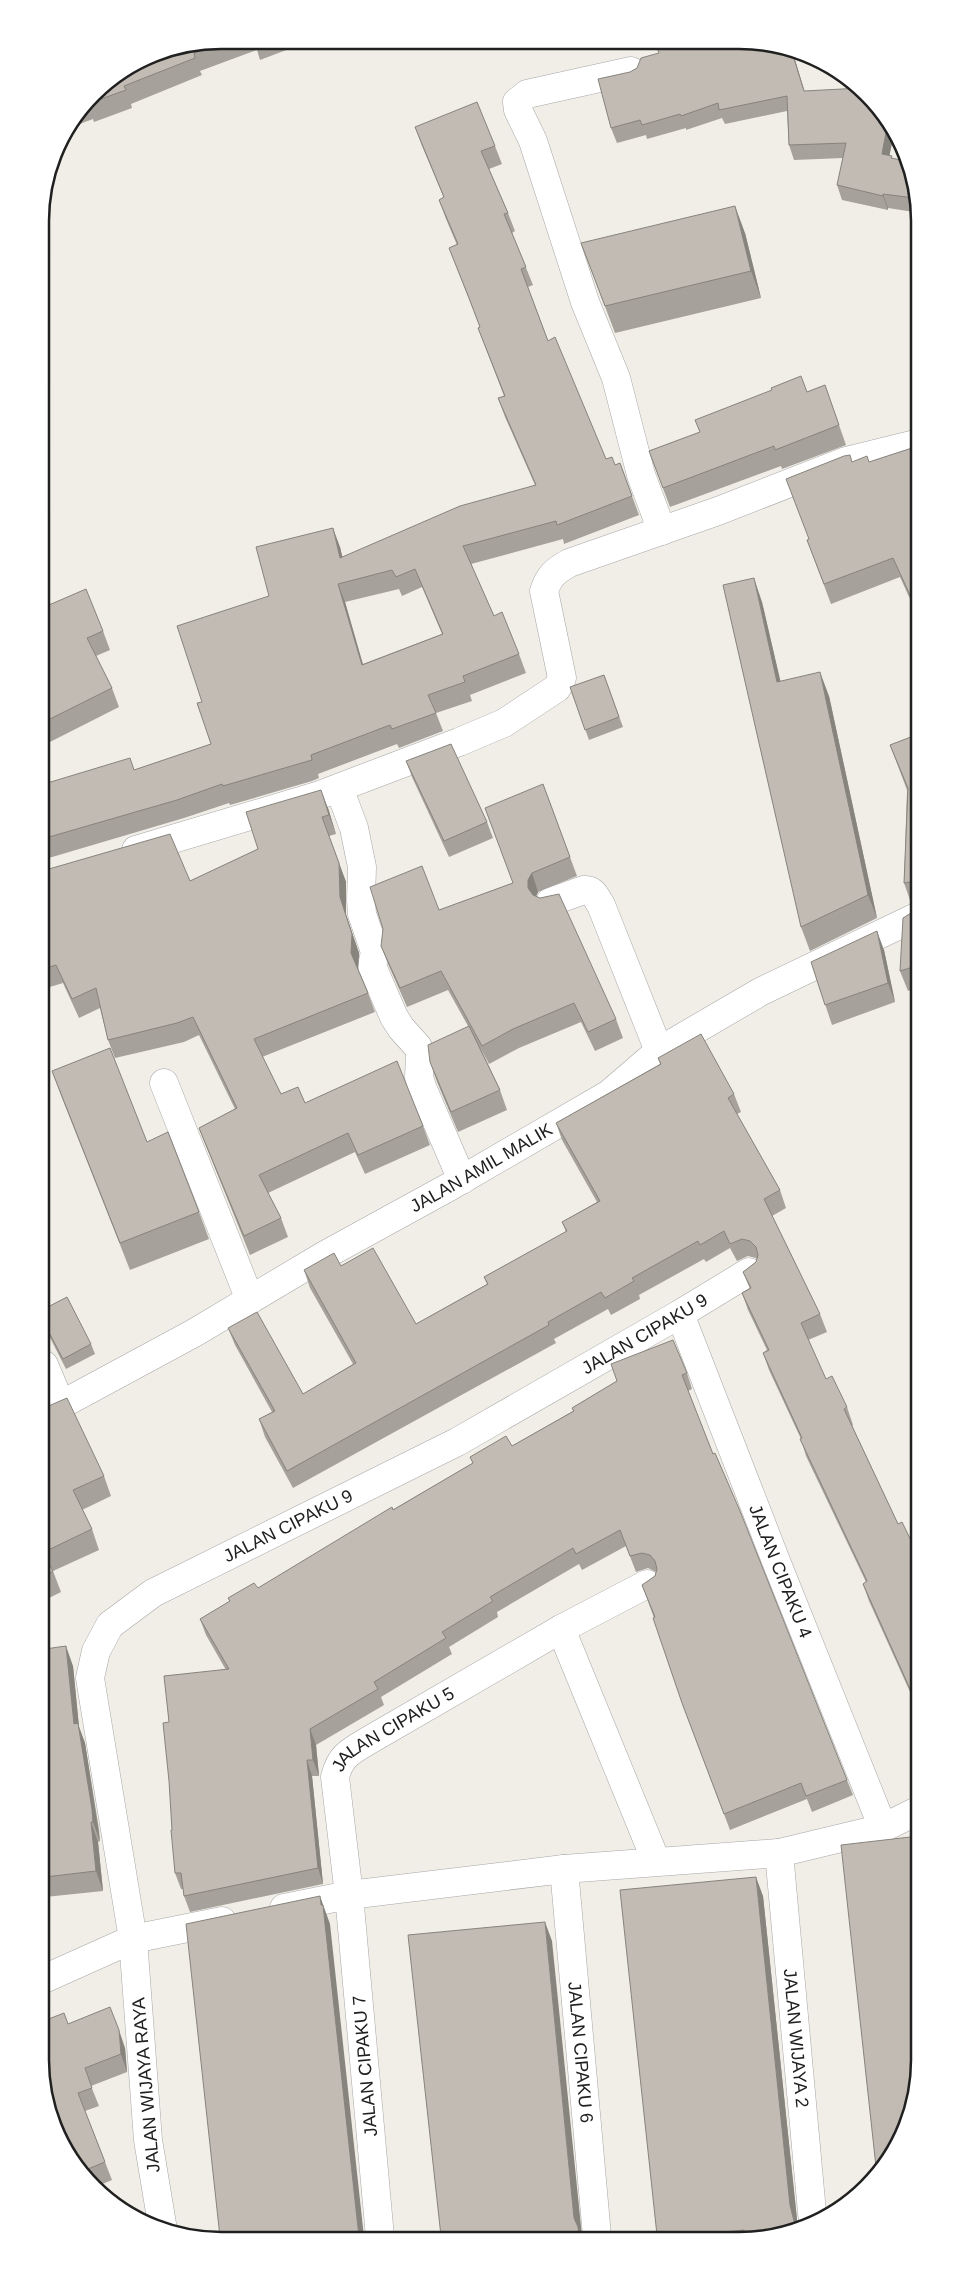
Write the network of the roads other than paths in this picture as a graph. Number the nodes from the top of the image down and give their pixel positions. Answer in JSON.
{"nodes":[{"id":1,"x":631,"y":71,"type":"edge"},
{"id":2,"x":911,"y":445,"type":"edge"},
{"id":3,"x":662,"y":531,"type":"junction"},
{"id":4,"x":339,"y":788,"type":"junction"},
{"id":5,"x":115,"y":856,"type":"edge"},
{"id":6,"x":550,"y":902,"type":"edge"},
{"id":7,"x":911,"y":919,"type":"edge"},
{"id":8,"x":658,"y":1051,"type":"junction"},
{"id":9,"x":164,"y":1083,"type":"dead end"},
{"id":10,"x":462,"y":1180,"type":"junction"},
{"id":11,"x":749,"y":1272,"type":"edge"},
{"id":12,"x":250,"y":1300,"type":"junction"},
{"id":13,"x":680,"y":1314,"type":"junction"},
{"id":14,"x":49,"y":1389,"type":"edge"},
{"id":15,"x":53,"y":1409,"type":"edge"},
{"id":16,"x":647,"y":1584,"type":"edge"},
{"id":17,"x":561,"y":1629,"type":"junction"},
{"id":18,"x":911,"y":1814,"type":"edge"},
{"id":19,"x":883,"y":1828,"type":"junction"},
{"id":20,"x":779,"y":1853,"type":"junction"},
{"id":21,"x":656,"y":1861,"type":"junction"},
{"id":22,"x":564,"y":1869,"type":"junction"},
{"id":23,"x":349,"y":1895,"type":"junction"},
{"id":24,"x":133,"y":1939,"type":"junction"},
{"id":25,"x":49,"y":1977,"type":"edge"},
{"id":26,"x":812,"y":2215,"type":"edge"},
{"id":27,"x":162,"y":2221,"type":"edge"},
{"id":28,"x":380,"y":2232,"type":"edge"},
{"id":29,"x":598,"y":2232,"type":"edge"}],
"edges":[{"from":1,"to":3,"type":"street"},
{"from":2,"to":3,"type":"street"},
{"from":3,"to":4,"type":"street"},
{"from":4,"to":5,"type":"street"},
{"from":4,"to":10,"type":"street"},
{"from":6,"to":8,"type":"street"},
{"from":7,"to":8,"type":"street","name":"JALAN AMIL MALIK"},
{"from":8,"to":10,"type":"street","name":"JALAN AMIL MALIK"},
{"from":9,"to":12,"type":"street"},
{"from":10,"to":12,"type":"street","name":"JALAN AMIL MALIK"},
{"from":11,"to":13,"type":"street","name":"JALAN CIPAKU 9"},
{"from":12,"to":15,"type":"street","name":"JALAN AMIL MALIK"},
{"from":13,"to":19,"type":"street","name":"JALAN CIPAKU 4"},
{"from":13,"to":24,"type":"street","name":"JALAN CIPAKU 9"},
{"from":14,"to":15,"type":"street"},
{"from":16,"to":17,"type":"street","name":"JALAN CIPAKU 5"},
{"from":17,"to":21,"type":"street"},
{"from":17,"to":23,"type":"street","name":"JALAN CIPAKU 5"},
{"from":18,"to":19,"type":"street"},
{"from":19,"to":20,"type":"street"},
{"from":20,"to":21,"type":"street"},
{"from":20,"to":26,"type":"street","name":"JALAN WIJAYA 2"},
{"from":21,"to":22,"type":"street"},
{"from":22,"to":23,"type":"street"},
{"from":22,"to":29,"type":"street","name":"JALAN CIPAKU 6"},
{"from":23,"to":24,"type":"street"},
{"from":23,"to":28,"type":"street","name":"JALAN CIPAKU 7"},
{"from":24,"to":25,"type":"street"},
{"from":24,"to":27,"type":"street","name":"JALAN WIJAYA RAYA"}]}
